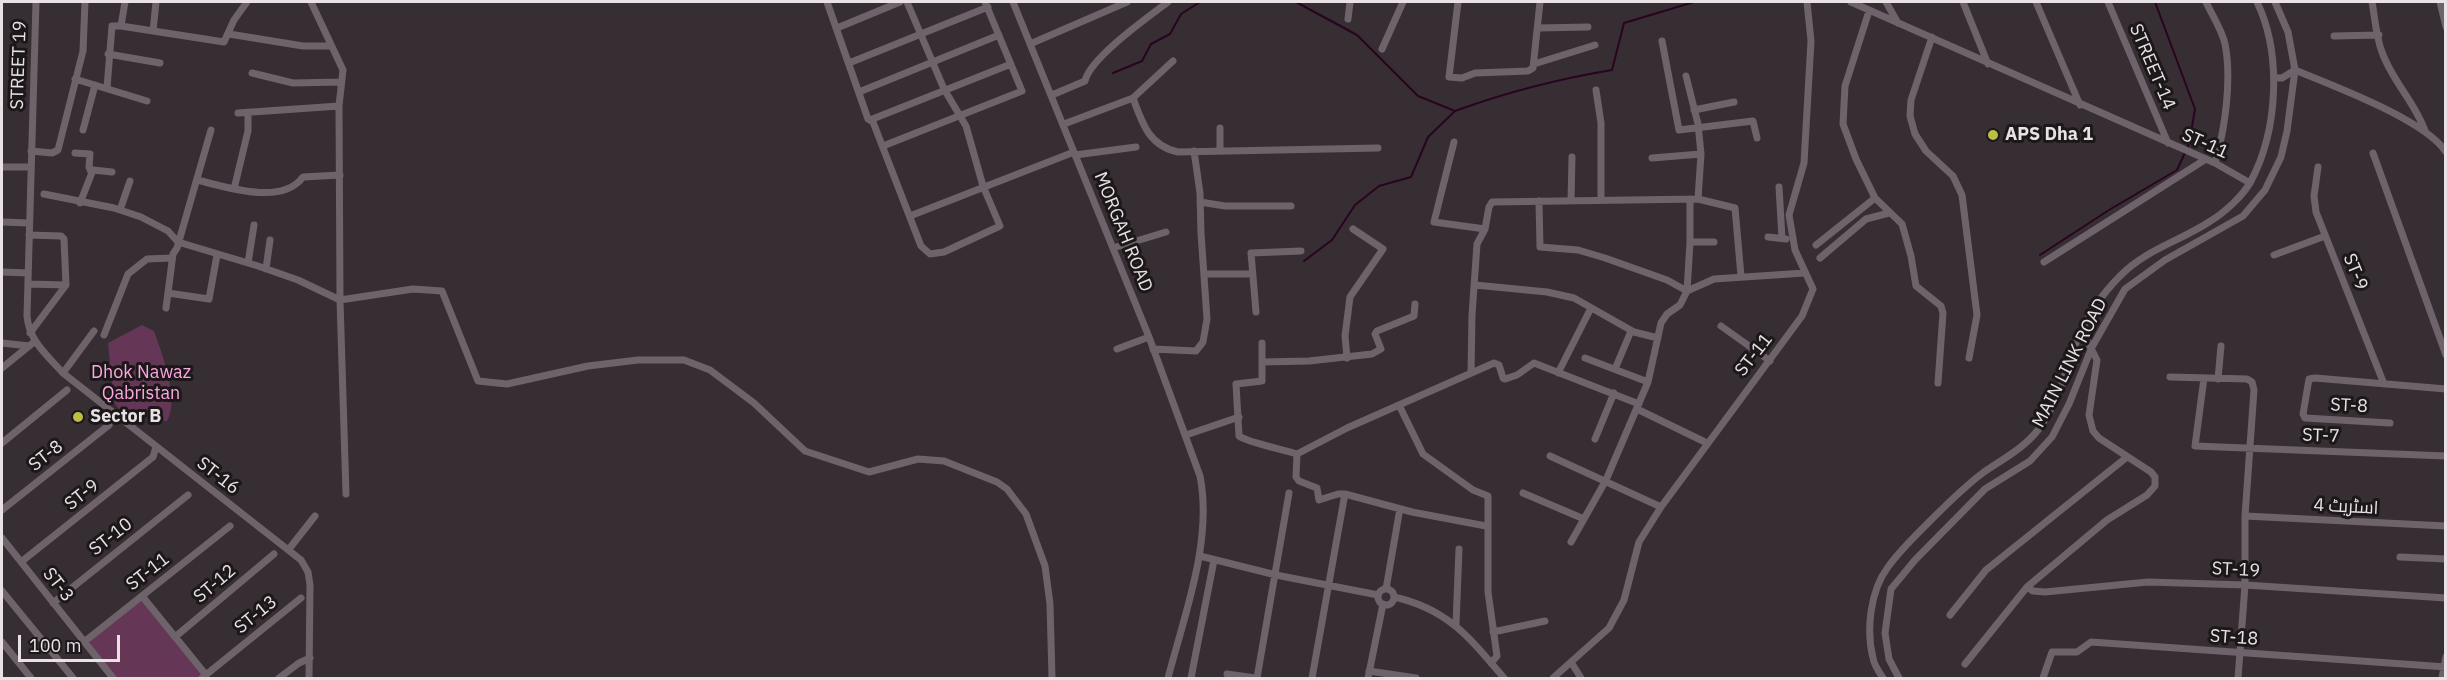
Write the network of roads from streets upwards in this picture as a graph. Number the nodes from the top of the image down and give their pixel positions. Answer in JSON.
{"nodes":[{"id":1,"x":36,"y":2,"type":"edge"},
{"id":2,"x":85,"y":2,"type":"edge"},
{"id":3,"x":125,"y":2,"type":"edge"},
{"id":4,"x":156,"y":2,"type":"edge"},
{"id":5,"x":247,"y":2,"type":"edge"},
{"id":6,"x":311,"y":2,"type":"edge"},
{"id":7,"x":827,"y":2,"type":"edge"},
{"id":8,"x":900,"y":2,"type":"edge"},
{"id":9,"x":907,"y":2,"type":"edge"},
{"id":10,"x":1013,"y":2,"type":"edge"},
{"id":11,"x":1127,"y":2,"type":"edge"},
{"id":12,"x":1168,"y":2,"type":"edge"},
{"id":13,"x":1350,"y":2,"type":"edge"},
{"id":14,"x":1403,"y":2,"type":"edge"},
{"id":15,"x":1458,"y":2,"type":"edge"},
{"id":16,"x":1540,"y":2,"type":"edge"},
{"id":17,"x":1807,"y":2,"type":"edge"},
{"id":18,"x":1851,"y":2,"type":"edge"},
{"id":19,"x":1887,"y":2,"type":"edge"},
{"id":20,"x":1963,"y":2,"type":"edge"},
{"id":21,"x":2036,"y":2,"type":"edge"},
{"id":22,"x":2108,"y":2,"type":"edge"},
{"id":23,"x":2206,"y":2,"type":"edge"},
{"id":24,"x":2257,"y":2,"type":"edge"},
{"id":25,"x":2275,"y":2,"type":"edge"},
{"id":26,"x":2372,"y":2,"type":"edge"},
{"id":27,"x":2440,"y":2,"type":"edge"},
{"id":28,"x":986,"y":4,"type":"edge"},
{"id":29,"x":1869,"y":11,"type":"junction"},
{"id":30,"x":1348,"y":19,"type":"dead end"},
{"id":31,"x":1898,"y":23,"type":"junction"},
{"id":32,"x":121,"y":26,"type":"junction"},
{"id":33,"x":1588,"y":27,"type":"dead end"},
{"id":34,"x":2445,"y":27,"type":"edge"},
{"id":35,"x":837,"y":28,"type":"junction"},
{"id":36,"x":1538,"y":28,"type":"junction"},
{"id":37,"x":153,"y":31,"type":"junction"},
{"id":38,"x":921,"y":33,"type":"junction"},
{"id":39,"x":229,"y":34,"type":"junction"},
{"id":40,"x":999,"y":35,"type":"junction"},
{"id":41,"x":2379,"y":35,"type":"junction"},
{"id":42,"x":2334,"y":36,"type":"dead end"},
{"id":43,"x":1932,"y":37,"type":"junction"},
{"id":44,"x":1662,"y":41,"type":"dead end"},
{"id":45,"x":1029,"y":44,"type":"junction"},
{"id":46,"x":1595,"y":45,"type":"dead end"},
{"id":47,"x":331,"y":46,"type":"junction"},
{"id":48,"x":1382,"y":49,"type":"dead end"},
{"id":49,"x":108,"y":54,"type":"junction"},
{"id":50,"x":1173,"y":61,"type":"dead end"},
{"id":51,"x":932,"y":62,"type":"junction"},
{"id":52,"x":160,"y":63,"type":"dead end"},
{"id":53,"x":849,"y":63,"type":"junction"},
{"id":54,"x":1011,"y":64,"type":"junction"},
{"id":55,"x":1534,"y":64,"type":"junction"},
{"id":56,"x":1988,"y":64,"type":"junction"},
{"id":57,"x":2295,"y":70,"type":"junction"},
{"id":58,"x":252,"y":73,"type":"dead end"},
{"id":59,"x":1686,"y":76,"type":"dead end"},
{"id":60,"x":2274,"y":78,"type":"junction"},
{"id":61,"x":75,"y":80,"type":"junction"},
{"id":62,"x":340,"y":82,"type":"junction"},
{"id":63,"x":95,"y":85,"type":"junction"},
{"id":64,"x":107,"y":88,"type":"junction"},
{"id":65,"x":944,"y":89,"type":"junction"},
{"id":66,"x":1596,"y":90,"type":"dead end"},
{"id":67,"x":859,"y":92,"type":"junction"},
{"id":68,"x":1052,"y":95,"type":"junction"},
{"id":69,"x":1133,"y":98,"type":"junction"},
{"id":70,"x":147,"y":101,"type":"dead end"},
{"id":71,"x":1734,"y":102,"type":"dead end"},
{"id":72,"x":2080,"y":105,"type":"junction"},
{"id":73,"x":339,"y":106,"type":"junction"},
{"id":74,"x":1694,"y":110,"type":"junction"},
{"id":75,"x":248,"y":112,"type":"junction"},
{"id":76,"x":238,"y":113,"type":"dead end"},
{"id":77,"x":961,"y":116,"type":"junction"},
{"id":78,"x":870,"y":120,"type":"junction"},
{"id":79,"x":1064,"y":124,"type":"junction"},
{"id":80,"x":1698,"y":127,"type":"junction"},
{"id":81,"x":1220,"y":128,"type":"dead end"},
{"id":82,"x":83,"y":130,"type":"dead end"},
{"id":83,"x":211,"y":130,"type":"dead end"},
{"id":84,"x":2426,"y":135,"type":"junction"},
{"id":85,"x":1757,"y":138,"type":"dead end"},
{"id":86,"x":1454,"y":142,"type":"dead end"},
{"id":87,"x":2171,"y":145,"type":"junction"},
{"id":88,"x":883,"y":146,"type":"junction"},
{"id":89,"x":1136,"y":147,"type":"dead end"},
{"id":90,"x":1378,"y":148,"type":"dead end"},
{"id":91,"x":2444,"y":148,"type":"edge"},
{"id":92,"x":1220,"y":150,"type":"junction"},
{"id":93,"x":1194,"y":151,"type":"junction"},
{"id":94,"x":31,"y":152,"type":"junction"},
{"id":95,"x":75,"y":153,"type":"dead end"},
{"id":96,"x":1075,"y":153,"type":"junction"},
{"id":97,"x":2373,"y":153,"type":"dead end"},
{"id":98,"x":1701,"y":154,"type":"junction"},
{"id":99,"x":1572,"y":157,"type":"dead end"},
{"id":100,"x":1652,"y":158,"type":"dead end"},
{"id":101,"x":2206,"y":159,"type":"junction"},
{"id":102,"x":2216,"y":163,"type":"junction"},
{"id":103,"x":31,"y":166,"type":"junction"},
{"id":104,"x":2,"y":167,"type":"edge"},
{"id":105,"x":2318,"y":167,"type":"dead end"},
{"id":106,"x":92,"y":172,"type":"junction"},
{"id":107,"x":112,"y":172,"type":"dead end"},
{"id":108,"x":340,"y":175,"type":"junction"},
{"id":109,"x":197,"y":180,"type":"junction"},
{"id":110,"x":130,"y":181,"type":"dead end"},
{"id":111,"x":2250,"y":183,"type":"junction"},
{"id":112,"x":983,"y":186,"type":"junction"},
{"id":113,"x":1779,"y":187,"type":"dead end"},
{"id":114,"x":234,"y":189,"type":"junction"},
{"id":115,"x":44,"y":194,"type":"dead end"},
{"id":116,"x":1875,"y":198,"type":"junction"},
{"id":117,"x":1694,"y":199,"type":"junction"},
{"id":118,"x":1601,"y":200,"type":"junction"},
{"id":119,"x":1539,"y":201,"type":"junction"},
{"id":120,"x":1570,"y":201,"type":"junction"},
{"id":121,"x":1200,"y":202,"type":"junction"},
{"id":122,"x":80,"y":203,"type":"junction"},
{"id":123,"x":1292,"y":206,"type":"dead end"},
{"id":124,"x":120,"y":210,"type":"junction"},
{"id":125,"x":1889,"y":213,"type":"junction"},
{"id":126,"x":909,"y":216,"type":"junction"},
{"id":127,"x":2,"y":222,"type":"edge"},
{"id":128,"x":30,"y":223,"type":"junction"},
{"id":129,"x":254,"y":225,"type":"dead end"},
{"id":130,"x":1353,"y":229,"type":"dead end"},
{"id":131,"x":1485,"y":230,"type":"junction"},
{"id":132,"x":1166,"y":232,"type":"dead end"},
{"id":133,"x":29,"y":235,"type":"junction"},
{"id":134,"x":2184,"y":235,"type":"junction"},
{"id":135,"x":2325,"y":236,"type":"junction"},
{"id":136,"x":1768,"y":237,"type":"dead end"},
{"id":137,"x":1782,"y":238,"type":"junction"},
{"id":138,"x":1793,"y":239,"type":"junction"},
{"id":139,"x":270,"y":240,"type":"dead end"},
{"id":140,"x":178,"y":242,"type":"junction"},
{"id":141,"x":1714,"y":242,"type":"dead end"},
{"id":142,"x":1690,"y":243,"type":"junction"},
{"id":143,"x":1816,"y":245,"type":"dead end"},
{"id":144,"x":2191,"y":246,"type":"junction"},
{"id":145,"x":1113,"y":248,"type":"junction"},
{"id":146,"x":1301,"y":251,"type":"dead end"},
{"id":147,"x":217,"y":255,"type":"junction"},
{"id":148,"x":2274,"y":255,"type":"dead end"},
{"id":149,"x":172,"y":258,"type":"junction"},
{"id":150,"x":1820,"y":258,"type":"dead end"},
{"id":151,"x":2044,"y":262,"type":"dead end"},
{"id":152,"x":248,"y":263,"type":"junction"},
{"id":153,"x":266,"y":269,"type":"junction"},
{"id":154,"x":2,"y":272,"type":"edge"},
{"id":155,"x":28,"y":273,"type":"junction"},
{"id":156,"x":1805,"y":273,"type":"junction"},
{"id":157,"x":1204,"y":274,"type":"junction"},
{"id":158,"x":1252,"y":274,"type":"junction"},
{"id":159,"x":1742,"y":276,"type":"junction"},
{"id":160,"x":28,"y":284,"type":"junction"},
{"id":161,"x":66,"y":285,"type":"junction"},
{"id":162,"x":1475,"y":285,"type":"junction"},
{"id":163,"x":1687,"y":291,"type":"junction"},
{"id":164,"x":168,"y":293,"type":"junction"},
{"id":165,"x":340,"y":300,"type":"junction"},
{"id":166,"x":1415,"y":304,"type":"dead end"},
{"id":167,"x":166,"y":308,"type":"dead end"},
{"id":168,"x":1591,"y":308,"type":"junction"},
{"id":169,"x":1256,"y":312,"type":"dead end"},
{"id":170,"x":1721,"y":326,"type":"dead end"},
{"id":171,"x":94,"y":331,"type":"dead end"},
{"id":172,"x":1631,"y":331,"type":"junction"},
{"id":173,"x":2082,"y":331,"type":"junction"},
{"id":174,"x":30,"y":333,"type":"junction"},
{"id":175,"x":104,"y":335,"type":"dead end"},
{"id":176,"x":1149,"y":337,"type":"junction"},
{"id":177,"x":1658,"y":338,"type":"junction"},
{"id":178,"x":1262,"y":343,"type":"dead end"},
{"id":179,"x":2,"y":344,"type":"edge"},
{"id":180,"x":32,"y":344,"type":"junction"},
{"id":181,"x":2221,"y":346,"type":"dead end"},
{"id":182,"x":2092,"y":347,"type":"junction"},
{"id":183,"x":1117,"y":349,"type":"dead end"},
{"id":184,"x":1153,"y":349,"type":"junction"},
{"id":185,"x":2445,"y":354,"type":"edge"},
{"id":186,"x":1585,"y":357,"type":"dead end"},
{"id":187,"x":1347,"y":358,"type":"junction"},
{"id":188,"x":1969,"y":358,"type":"dead end"},
{"id":189,"x":1262,"y":362,"type":"junction"},
{"id":190,"x":1770,"y":362,"type":"junction"},
{"id":191,"x":2,"y":368,"type":"edge"},
{"id":192,"x":1615,"y":369,"type":"junction"},
{"id":193,"x":1471,"y":372,"type":"junction"},
{"id":194,"x":1558,"y":372,"type":"junction"},
{"id":195,"x":63,"y":373,"type":"junction"},
{"id":196,"x":2170,"y":377,"type":"dead end"},
{"id":197,"x":2204,"y":378,"type":"junction"},
{"id":198,"x":2218,"y":379,"type":"junction"},
{"id":199,"x":1648,"y":382,"type":"junction"},
{"id":200,"x":1938,"y":383,"type":"dead end"},
{"id":201,"x":2384,"y":384,"type":"junction"},
{"id":202,"x":2445,"y":389,"type":"edge"},
{"id":203,"x":67,"y":390,"type":"dead end"},
{"id":204,"x":1614,"y":393,"type":"junction"},
{"id":205,"x":1399,"y":405,"type":"junction"},
{"id":206,"x":1638,"y":406,"type":"junction"},
{"id":207,"x":1239,"y":417,"type":"junction"},
{"id":208,"x":2390,"y":423,"type":"dead end"},
{"id":209,"x":109,"y":425,"type":"dead end"},
{"id":210,"x":1186,"y":435,"type":"junction"},
{"id":211,"x":1595,"y":439,"type":"dead end"},
{"id":212,"x":2,"y":443,"type":"edge"},
{"id":213,"x":1707,"y":443,"type":"junction"},
{"id":214,"x":156,"y":447,"type":"junction"},
{"id":215,"x":2250,"y":448,"type":"junction"},
{"id":216,"x":1297,"y":454,"type":"junction"},
{"id":217,"x":1550,"y":456,"type":"dead end"},
{"id":218,"x":2445,"y":456,"type":"edge"},
{"id":219,"x":2127,"y":457,"type":"junction"},
{"id":220,"x":1606,"y":480,"type":"junction"},
{"id":221,"x":1523,"y":493,"type":"dead end"},
{"id":222,"x":346,"y":494,"type":"dead end"},
{"id":223,"x":1289,"y":494,"type":"dead end"},
{"id":224,"x":188,"y":495,"type":"dead end"},
{"id":225,"x":1344,"y":499,"type":"dead end"},
{"id":226,"x":1661,"y":507,"type":"junction"},
{"id":227,"x":2,"y":510,"type":"edge"},
{"id":228,"x":1399,"y":514,"type":"dead end"},
{"id":229,"x":315,"y":516,"type":"dead end"},
{"id":230,"x":2246,"y":516,"type":"junction"},
{"id":231,"x":1584,"y":519,"type":"junction"},
{"id":232,"x":230,"y":526,"type":"dead end"},
{"id":233,"x":1486,"y":526,"type":"junction"},
{"id":234,"x":2445,"y":526,"type":"edge"},
{"id":235,"x":2,"y":538,"type":"edge"},
{"id":236,"x":1571,"y":542,"type":"dead end"},
{"id":237,"x":289,"y":549,"type":"junction"},
{"id":238,"x":1459,"y":549,"type":"dead end"},
{"id":239,"x":274,"y":554,"type":"dead end"},
{"id":240,"x":1200,"y":556,"type":"junction"},
{"id":241,"x":2400,"y":557,"type":"dead end"},
{"id":242,"x":2445,"y":559,"type":"edge"},
{"id":243,"x":1214,"y":560,"type":"junction"},
{"id":244,"x":21,"y":562,"type":"junction"},
{"id":245,"x":1276,"y":575,"type":"junction"},
{"id":246,"x":1329,"y":585,"type":"junction"},
{"id":247,"x":2245,"y":585,"type":"junction"},
{"id":248,"x":2027,"y":587,"type":"junction"},
{"id":249,"x":1386,"y":589,"type":"junction"},
{"id":250,"x":2,"y":591,"type":"edge"},
{"id":251,"x":1378,"y":595,"type":"junction"},
{"id":252,"x":142,"y":596,"type":"junction"},
{"id":253,"x":1394,"y":597,"type":"junction"},
{"id":254,"x":301,"y":598,"type":"dead end"},
{"id":255,"x":2445,"y":598,"type":"edge"},
{"id":256,"x":53,"y":603,"type":"junction"},
{"id":257,"x":1383,"y":604,"type":"junction"},
{"id":258,"x":1950,"y":615,"type":"dead end"},
{"id":259,"x":1545,"y":621,"type":"dead end"},
{"id":260,"x":1456,"y":624,"type":"junction"},
{"id":261,"x":1493,"y":632,"type":"junction"},
{"id":262,"x":175,"y":637,"type":"junction"},
{"id":263,"x":2,"y":642,"type":"edge"},
{"id":264,"x":84,"y":642,"type":"junction"},
{"id":265,"x":2240,"y":654,"type":"junction"},
{"id":266,"x":310,"y":657,"type":"junction"},
{"id":267,"x":2445,"y":657,"type":"edge"},
{"id":268,"x":1571,"y":662,"type":"junction"},
{"id":269,"x":1491,"y":663,"type":"junction"},
{"id":270,"x":1965,"y":664,"type":"dead end"},
{"id":271,"x":2444,"y":667,"type":"edge"},
{"id":272,"x":1227,"y":674,"type":"dead end"},
{"id":273,"x":1368,"y":675,"type":"edge"},
{"id":274,"x":204,"y":677,"type":"edge"},
{"id":275,"x":31,"y":678,"type":"edge"},
{"id":276,"x":73,"y":678,"type":"edge"},
{"id":277,"x":113,"y":678,"type":"edge"},
{"id":278,"x":279,"y":678,"type":"edge"},
{"id":279,"x":309,"y":678,"type":"edge"},
{"id":280,"x":1052,"y":678,"type":"edge"},
{"id":281,"x":1168,"y":678,"type":"edge"},
{"id":282,"x":1191,"y":678,"type":"edge"},
{"id":283,"x":1256,"y":678,"type":"edge"},
{"id":284,"x":1312,"y":678,"type":"edge"},
{"id":285,"x":1416,"y":678,"type":"edge"},
{"id":286,"x":1504,"y":678,"type":"edge"},
{"id":287,"x":1553,"y":678,"type":"edge"},
{"id":288,"x":1581,"y":678,"type":"edge"},
{"id":289,"x":1883,"y":678,"type":"edge"},
{"id":290,"x":1899,"y":678,"type":"edge"},
{"id":291,"x":2043,"y":678,"type":"edge"},
{"id":292,"x":2238,"y":678,"type":"edge"},
{"id":293,"x":2442,"y":678,"type":"edge"}],
"edges":[{"from":1,"to":94,"type":"street","name":"STREET 19"},
{"from":2,"to":61,"type":"street"},
{"from":3,"to":32,"type":"street"},
{"from":4,"to":37,"type":"street"},
{"from":5,"to":39,"type":"street"},
{"from":6,"to":47,"type":"street"},
{"from":7,"to":35,"type":"street"},
{"from":8,"to":35,"type":"street"},
{"from":9,"to":38,"type":"street"},
{"from":10,"to":45,"type":"street","name":"MORGAH ROAD"},
{"from":11,"to":45,"type":"street"},
{"from":12,"to":68,"type":"street"},
{"from":13,"to":30,"type":"street"},
{"from":14,"to":48,"type":"street"},
{"from":15,"to":55,"type":"street"},
{"from":16,"to":36,"type":"street"},
{"from":17,"to":138,"type":"street","name":"ST-11"},
{"from":18,"to":29,"type":"street","name":"ST-11"},
{"from":19,"to":31,"type":"street"},
{"from":20,"to":56,"type":"street"},
{"from":21,"to":72,"type":"street"},
{"from":22,"to":87,"type":"street","name":"STREET-14"},
{"from":23,"to":102,"type":"street"},
{"from":24,"to":60,"type":"street","name":"MAIN LINK ROAD"},
{"from":25,"to":57,"type":"street","name":"MAIN LINK ROAD"},
{"from":26,"to":41,"type":"street"},
{"from":27,"to":34,"type":"street"},
{"from":28,"to":38,"type":"street"},
{"from":28,"to":40,"type":"street"},
{"from":29,"to":31,"type":"street","name":"ST-11"},
{"from":29,"to":116,"type":"street"},
{"from":31,"to":43,"type":"street","name":"ST-11"},
{"from":32,"to":37,"type":"street"},
{"from":32,"to":49,"type":"street"},
{"from":33,"to":36,"type":"street"},
{"from":35,"to":53,"type":"street"},
{"from":36,"to":55,"type":"street"},
{"from":37,"to":39,"type":"street"},
{"from":38,"to":51,"type":"street"},
{"from":38,"to":53,"type":"street"},
{"from":39,"to":47,"type":"street"},
{"from":40,"to":51,"type":"street"},
{"from":40,"to":54,"type":"street"},
{"from":41,"to":42,"type":"street"},
{"from":41,"to":84,"type":"street"},
{"from":43,"to":56,"type":"street","name":"ST-11"},
{"from":43,"to":188,"type":"street"},
{"from":44,"to":80,"type":"street"},
{"from":45,"to":68,"type":"street","name":"MORGAH ROAD"},
{"from":46,"to":55,"type":"street"},
{"from":47,"to":62,"type":"street"},
{"from":49,"to":52,"type":"street"},
{"from":49,"to":64,"type":"street"},
{"from":50,"to":69,"type":"street"},
{"from":51,"to":65,"type":"street"},
{"from":51,"to":67,"type":"street"},
{"from":53,"to":67,"type":"street"},
{"from":54,"to":65,"type":"street"},
{"from":54,"to":77,"type":"street"},
{"from":56,"to":72,"type":"street","name":"ST-11"},
{"from":57,"to":60,"type":"street"},
{"from":57,"to":84,"type":"street"},
{"from":57,"to":144,"type":"street","name":"MAIN LINK ROAD"},
{"from":58,"to":62,"type":"street"},
{"from":59,"to":74,"type":"street"},
{"from":60,"to":111,"type":"street","name":"MAIN LINK ROAD"},
{"from":61,"to":63,"type":"street"},
{"from":61,"to":94,"type":"street"},
{"from":62,"to":73,"type":"street"},
{"from":63,"to":64,"type":"street"},
{"from":63,"to":82,"type":"street"},
{"from":64,"to":70,"type":"street"},
{"from":65,"to":77,"type":"street"},
{"from":65,"to":78,"type":"street"},
{"from":66,"to":118,"type":"street"},
{"from":67,"to":78,"type":"street"},
{"from":68,"to":79,"type":"street","name":"MORGAH ROAD"},
{"from":69,"to":79,"type":"street"},
{"from":69,"to":93,"type":"street"},
{"from":71,"to":74,"type":"street"},
{"from":72,"to":87,"type":"street","name":"ST-11"},
{"from":73,"to":75,"type":"street"},
{"from":73,"to":108,"type":"street"},
{"from":74,"to":80,"type":"street"},
{"from":75,"to":76,"type":"street"},
{"from":75,"to":114,"type":"street"},
{"from":77,"to":88,"type":"street"},
{"from":77,"to":112,"type":"street"},
{"from":78,"to":88,"type":"street"},
{"from":79,"to":96,"type":"street","name":"MORGAH ROAD"},
{"from":80,"to":85,"type":"street"},
{"from":80,"to":98,"type":"street"},
{"from":81,"to":92,"type":"street"},
{"from":83,"to":109,"type":"street"},
{"from":84,"to":91,"type":"street"},
{"from":86,"to":131,"type":"street"},
{"from":87,"to":101,"type":"street","name":"ST-11"},
{"from":88,"to":126,"type":"street"},
{"from":89,"to":96,"type":"street"},
{"from":90,"to":92,"type":"street"},
{"from":92,"to":93,"type":"street"},
{"from":93,"to":121,"type":"street"},
{"from":94,"to":103,"type":"street","name":"STREET 19"},
{"from":95,"to":106,"type":"street"},
{"from":96,"to":112,"type":"street"},
{"from":96,"to":145,"type":"street","name":"MORGAH ROAD"},
{"from":97,"to":185,"type":"street"},
{"from":98,"to":100,"type":"street"},
{"from":98,"to":117,"type":"street"},
{"from":99,"to":120,"type":"street"},
{"from":101,"to":102,"type":"street","name":"ST-11"},
{"from":101,"to":151,"type":"street"},
{"from":102,"to":111,"type":"street","name":"ST-11"},
{"from":103,"to":104,"type":"street"},
{"from":103,"to":128,"type":"street","name":"STREET 19"},
{"from":105,"to":135,"type":"street","name":"ST-9"},
{"from":106,"to":107,"type":"street"},
{"from":106,"to":122,"type":"street"},
{"from":108,"to":114,"type":"street"},
{"from":108,"to":165,"type":"street"},
{"from":109,"to":114,"type":"street"},
{"from":109,"to":140,"type":"street"},
{"from":110,"to":124,"type":"street"},
{"from":111,"to":134,"type":"street","name":"MAIN LINK ROAD"},
{"from":112,"to":126,"type":"street"},
{"from":112,"to":126,"type":"street"},
{"from":113,"to":137,"type":"street"},
{"from":115,"to":122,"type":"street"},
{"from":116,"to":125,"type":"street"},
{"from":116,"to":143,"type":"street"},
{"from":117,"to":118,"type":"street"},
{"from":117,"to":142,"type":"street"},
{"from":117,"to":159,"type":"street"},
{"from":118,"to":120,"type":"street"},
{"from":119,"to":120,"type":"street"},
{"from":119,"to":131,"type":"street"},
{"from":119,"to":163,"type":"street"},
{"from":121,"to":123,"type":"street"},
{"from":121,"to":157,"type":"street"},
{"from":122,"to":124,"type":"street"},
{"from":124,"to":140,"type":"street"},
{"from":125,"to":150,"type":"street"},
{"from":125,"to":200,"type":"street"},
{"from":127,"to":128,"type":"street"},
{"from":128,"to":133,"type":"street","name":"STREET 19"},
{"from":129,"to":152,"type":"street"},
{"from":130,"to":187,"type":"street"},
{"from":131,"to":162,"type":"street"},
{"from":132,"to":145,"type":"street"},
{"from":133,"to":155,"type":"street","name":"ST-16"},
{"from":133,"to":161,"type":"street"},
{"from":134,"to":144,"type":"street"},
{"from":134,"to":173,"type":"street","name":"MAIN LINK ROAD"},
{"from":135,"to":148,"type":"street"},
{"from":135,"to":201,"type":"street","name":"ST-9"},
{"from":136,"to":137,"type":"street"},
{"from":137,"to":138,"type":"street"},
{"from":138,"to":156,"type":"street","name":"ST-11"},
{"from":139,"to":153,"type":"street"},
{"from":140,"to":147,"type":"street"},
{"from":140,"to":149,"type":"street"},
{"from":141,"to":142,"type":"street"},
{"from":142,"to":163,"type":"street"},
{"from":144,"to":182,"type":"street","name":"MAIN LINK ROAD"},
{"from":145,"to":176,"type":"street","name":"MORGAH ROAD"},
{"from":146,"to":158,"type":"street"},
{"from":147,"to":152,"type":"street"},
{"from":147,"to":164,"type":"street"},
{"from":149,"to":164,"type":"street"},
{"from":149,"to":175,"type":"street"},
{"from":152,"to":153,"type":"street"},
{"from":153,"to":165,"type":"street"},
{"from":154,"to":155,"type":"street"},
{"from":155,"to":160,"type":"street","name":"ST-16"},
{"from":156,"to":159,"type":"street"},
{"from":156,"to":190,"type":"street","name":"ST-11"},
{"from":157,"to":158,"type":"street"},
{"from":157,"to":184,"type":"street"},
{"from":158,"to":169,"type":"street"},
{"from":159,"to":163,"type":"street"},
{"from":160,"to":161,"type":"street"},
{"from":160,"to":174,"type":"street","name":"ST-16"},
{"from":161,"to":174,"type":"street"},
{"from":162,"to":168,"type":"street"},
{"from":162,"to":193,"type":"street"},
{"from":163,"to":177,"type":"street"},
{"from":164,"to":167,"type":"street"},
{"from":165,"to":222,"type":"street"},
{"from":165,"to":280,"type":"street"},
{"from":166,"to":187,"type":"street"},
{"from":168,"to":172,"type":"street"},
{"from":168,"to":194,"type":"street"},
{"from":170,"to":190,"type":"street"},
{"from":171,"to":195,"type":"street"},
{"from":172,"to":177,"type":"street"},
{"from":172,"to":192,"type":"street"},
{"from":173,"to":182,"type":"street"},
{"from":173,"to":289,"type":"street","name":"MAIN LINK ROAD"},
{"from":174,"to":180,"type":"street","name":"ST-16"},
{"from":176,"to":183,"type":"street"},
{"from":176,"to":184,"type":"street","name":"MORGAH ROAD"},
{"from":177,"to":199,"type":"street"},
{"from":178,"to":189,"type":"street"},
{"from":179,"to":180,"type":"street"},
{"from":180,"to":191,"type":"street"},
{"from":180,"to":195,"type":"street","name":"ST-16"},
{"from":181,"to":198,"type":"street"},
{"from":182,"to":219,"type":"street"},
{"from":182,"to":290,"type":"street","name":"MAIN LINK ROAD"},
{"from":184,"to":210,"type":"street","name":"MORGAH ROAD"},
{"from":186,"to":192,"type":"street"},
{"from":187,"to":189,"type":"street"},
{"from":189,"to":207,"type":"street"},
{"from":190,"to":213,"type":"street","name":"ST-11"},
{"from":192,"to":199,"type":"street"},
{"from":193,"to":194,"type":"street"},
{"from":193,"to":205,"type":"street"},
{"from":194,"to":204,"type":"street"},
{"from":195,"to":214,"type":"street","name":"ST-16"},
{"from":196,"to":197,"type":"street"},
{"from":197,"to":198,"type":"street"},
{"from":197,"to":215,"type":"street","name":"ST-7"},
{"from":198,"to":215,"type":"street"},
{"from":199,"to":206,"type":"street"},
{"from":201,"to":202,"type":"street"},
{"from":201,"to":208,"type":"street","name":"ST-8"},
{"from":203,"to":212,"type":"street"},
{"from":204,"to":206,"type":"street"},
{"from":204,"to":211,"type":"street"},
{"from":205,"to":216,"type":"street"},
{"from":205,"to":233,"type":"street"},
{"from":206,"to":213,"type":"street"},
{"from":206,"to":220,"type":"street"},
{"from":207,"to":210,"type":"street"},
{"from":207,"to":216,"type":"street"},
{"from":209,"to":227,"type":"street","name":"ST-8"},
{"from":210,"to":240,"type":"street","name":"MORGAH ROAD"},
{"from":213,"to":226,"type":"street","name":"ST-11"},
{"from":214,"to":237,"type":"street","name":"ST-16"},
{"from":214,"to":244,"type":"street","name":"ST-9"},
{"from":215,"to":218,"type":"street","name":"ST-7"},
{"from":215,"to":230,"type":"street"},
{"from":216,"to":233,"type":"street"},
{"from":217,"to":220,"type":"street"},
{"from":219,"to":248,"type":"street"},
{"from":219,"to":258,"type":"street"},
{"from":220,"to":226,"type":"street"},
{"from":220,"to":231,"type":"street"},
{"from":221,"to":231,"type":"street"},
{"from":223,"to":245,"type":"street"},
{"from":224,"to":256,"type":"street","name":"ST-10"},
{"from":225,"to":246,"type":"street"},
{"from":226,"to":268,"type":"street","name":"ST-11"},
{"from":228,"to":249,"type":"street"},
{"from":229,"to":237,"type":"street"},
{"from":230,"to":234,"type":"street","name":"اسٹریٹ 4"},
{"from":230,"to":247,"type":"street"},
{"from":231,"to":236,"type":"street"},
{"from":232,"to":252,"type":"street","name":"ST-11"},
{"from":233,"to":261,"type":"street"},
{"from":235,"to":244,"type":"street","name":"ST-3"},
{"from":237,"to":266,"type":"street","name":"ST-16"},
{"from":238,"to":260,"type":"street"},
{"from":239,"to":262,"type":"street","name":"ST-12"},
{"from":240,"to":243,"type":"street"},
{"from":240,"to":281,"type":"street","name":"MORGAH ROAD"},
{"from":241,"to":242,"type":"street"},
{"from":243,"to":245,"type":"street"},
{"from":243,"to":282,"type":"street"},
{"from":244,"to":256,"type":"street","name":"ST-3"},
{"from":245,"to":246,"type":"street"},
{"from":245,"to":283,"type":"street"},
{"from":246,"to":251,"type":"street"},
{"from":246,"to":284,"type":"street"},
{"from":247,"to":248,"type":"street","name":"ST-19"},
{"from":247,"to":255,"type":"street","name":"ST-19"},
{"from":247,"to":265,"type":"street"},
{"from":248,"to":270,"type":"street"},
{"from":249,"to":251,"type":"street"},
{"from":249,"to":253,"type":"street"},
{"from":250,"to":276,"type":"street"},
{"from":251,"to":257,"type":"street"},
{"from":252,"to":262,"type":"street"},
{"from":252,"to":264,"type":"street","name":"ST-11"},
{"from":253,"to":257,"type":"street"},
{"from":253,"to":260,"type":"street"},
{"from":254,"to":274,"type":"street","name":"ST-13"},
{"from":256,"to":264,"type":"street","name":"ST-3"},
{"from":257,"to":273,"type":"street"},
{"from":259,"to":261,"type":"street"},
{"from":260,"to":269,"type":"street"},
{"from":261,"to":269,"type":"street"},
{"from":262,"to":274,"type":"street"},
{"from":263,"to":275,"type":"street"},
{"from":264,"to":277,"type":"street","name":"ST-3"},
{"from":265,"to":271,"type":"street","name":"ST-18"},
{"from":265,"to":291,"type":"street","name":"ST-18"},
{"from":265,"to":292,"type":"street"},
{"from":266,"to":278,"type":"street"},
{"from":266,"to":279,"type":"street","name":"ST-16"},
{"from":267,"to":271,"type":"street"},
{"from":268,"to":287,"type":"street","name":"ST-11"},
{"from":268,"to":288,"type":"street"},
{"from":269,"to":286,"type":"street"},
{"from":271,"to":293,"type":"street"},
{"from":272,"to":283,"type":"street"},
{"from":273,"to":285,"type":"street"}]}
